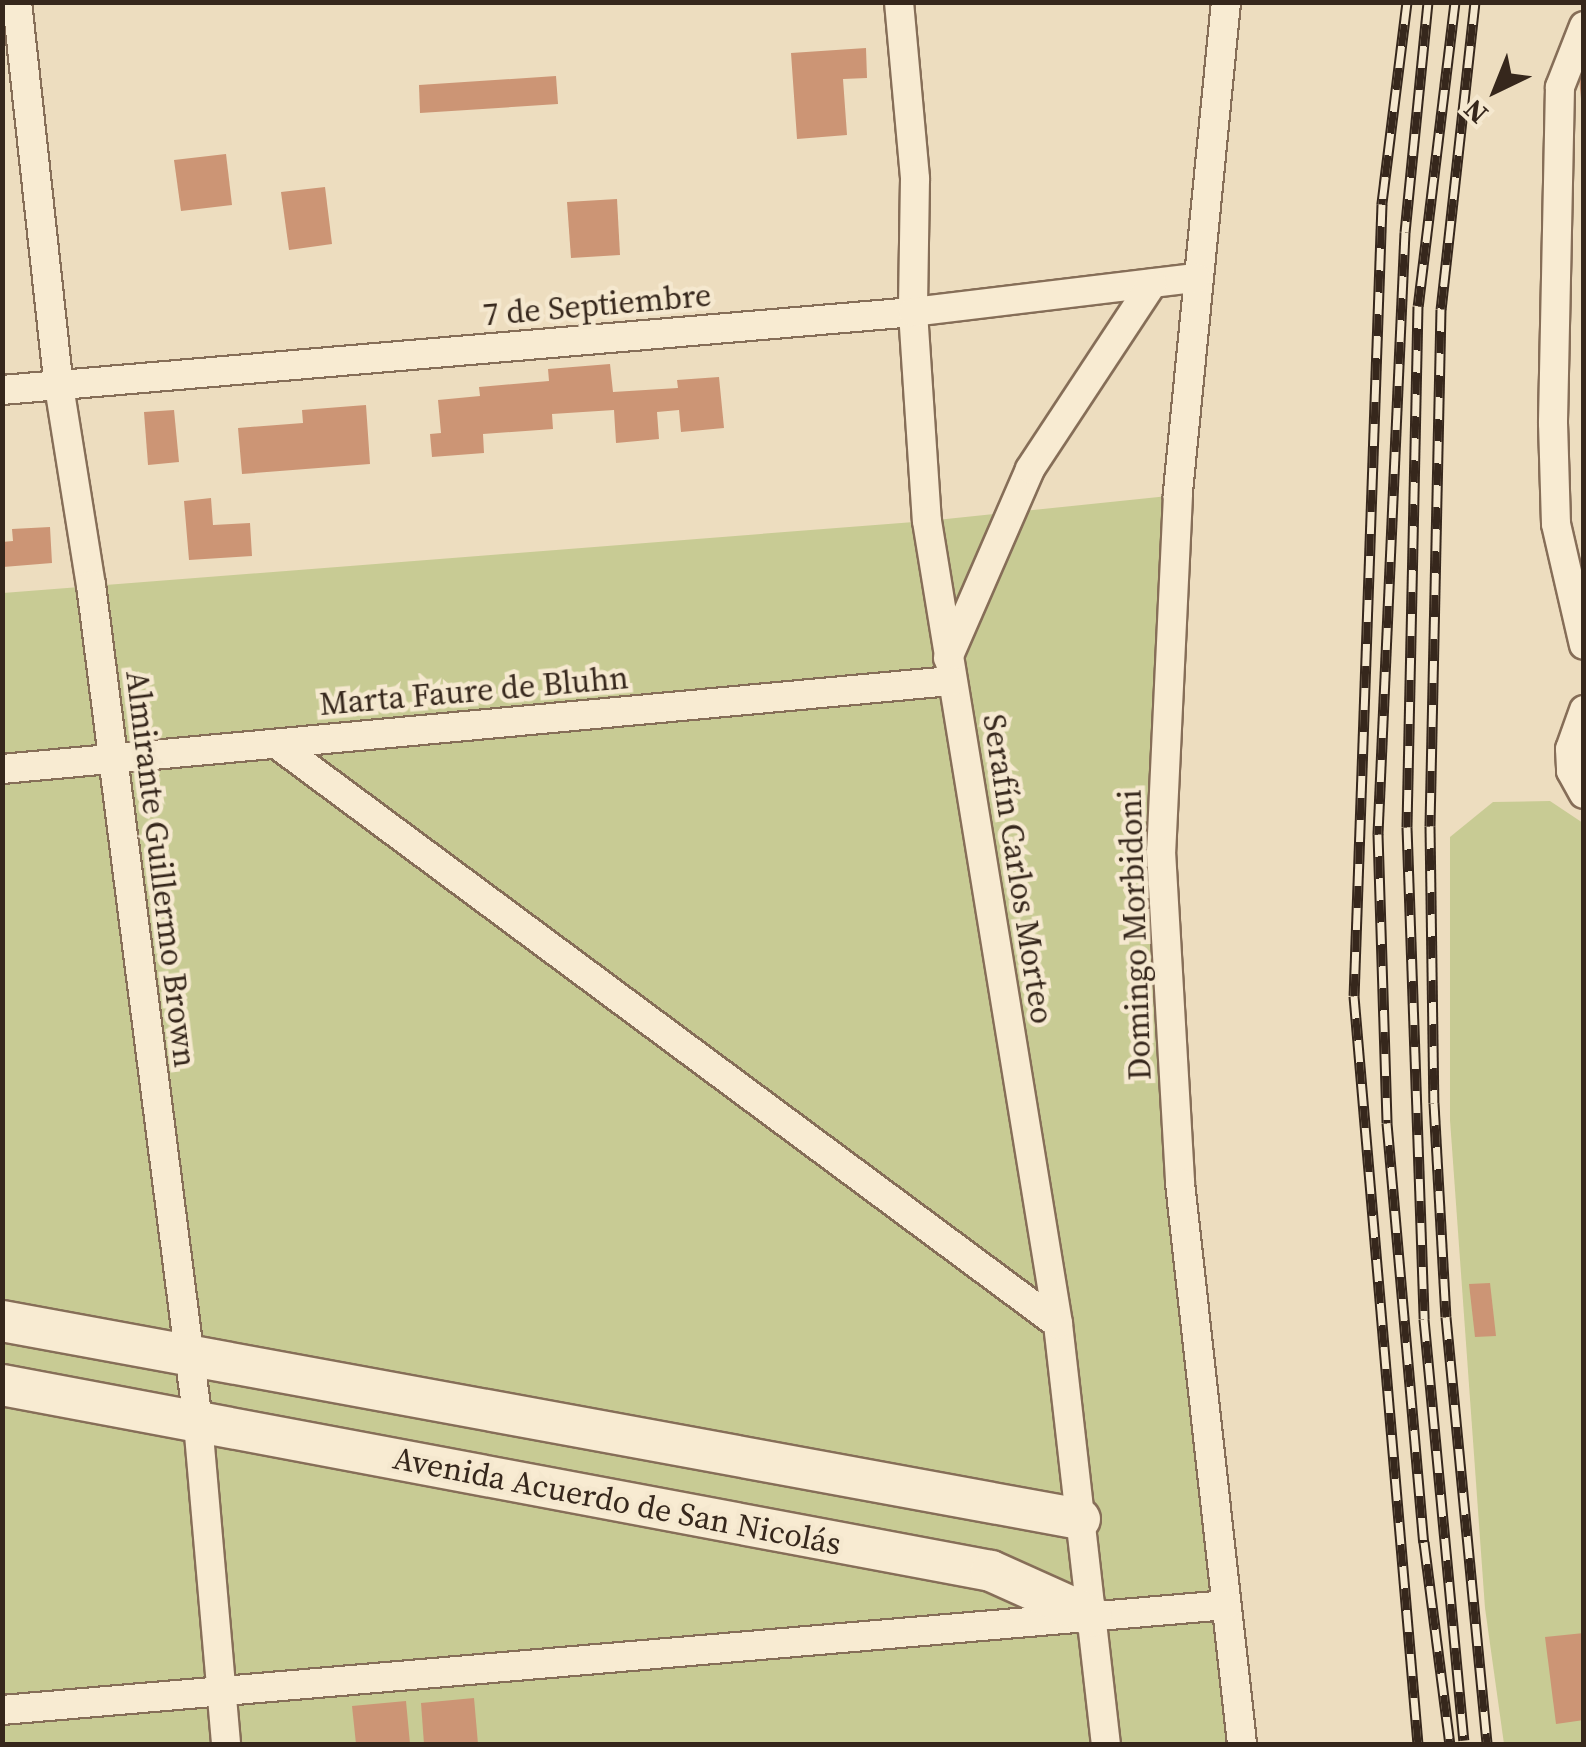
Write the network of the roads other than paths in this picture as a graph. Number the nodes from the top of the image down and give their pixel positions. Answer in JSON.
{"nodes":[{"id":1,"x":18,"y":2,"type":"edge"},
{"id":2,"x":899,"y":2,"type":"edge"},
{"id":3,"x":1226,"y":2,"type":"edge"},
{"id":4,"x":1584,"y":26,"type":"edge"},
{"id":5,"x":1196,"y":278,"type":"junction"},
{"id":6,"x":1152,"y":284,"type":"junction"},
{"id":7,"x":913,"y":312,"type":"junction"},
{"id":8,"x":59,"y":386,"type":"junction"},
{"id":9,"x":2,"y":390,"type":"edge"},
{"id":10,"x":1584,"y":645,"type":"edge"},
{"id":11,"x":949,"y":670,"type":"junction"},
{"id":12,"x":1584,"y":710,"type":"edge"},
{"id":13,"x":278,"y":745,"type":"junction"},
{"id":14,"x":112,"y":760,"type":"junction"},
{"id":15,"x":2,"y":769,"type":"edge"},
{"id":16,"x":1584,"y":794,"type":"edge"},
{"id":17,"x":2,"y":1321,"type":"edge"},
{"id":18,"x":1058,"y":1324,"type":"junction"},
{"id":19,"x":187,"y":1358,"type":"junction"},
{"id":20,"x":2,"y":1385,"type":"edge"},
{"id":21,"x":198,"y":1423,"type":"junction"},
{"id":22,"x":1080,"y":1520,"type":"junction"},
{"id":23,"x":1226,"y":1606,"type":"junction"},
{"id":24,"x":1091,"y":1616,"type":"junction"},
{"id":25,"x":220,"y":1692,"type":"junction"},
{"id":26,"x":2,"y":1710,"type":"edge"},
{"id":27,"x":226,"y":1744,"type":"edge"},
{"id":28,"x":1106,"y":1744,"type":"edge"},
{"id":29,"x":1242,"y":1744,"type":"edge"}],
"edges":[{"from":1,"to":8,"type":"street","name":"Almirante Guillermo Brown"},
{"from":2,"to":7,"type":"street","name":"Serafín Carlos Morteo"},
{"from":3,"to":5,"type":"street","name":"Domingo Morbidoni"},
{"from":4,"to":10,"type":"street"},
{"from":5,"to":6,"type":"street","name":"7 de Septiembre"},
{"from":5,"to":23,"type":"street","name":"Domingo Morbidoni"},
{"from":6,"to":7,"type":"street","name":"7 de Septiembre"},
{"from":6,"to":11,"type":"street"},
{"from":7,"to":8,"type":"street","name":"7 de Septiembre"},
{"from":7,"to":11,"type":"street","name":"Serafín Carlos Morteo"},
{"from":8,"to":9,"type":"street","name":"7 de Septiembre"},
{"from":8,"to":14,"type":"street","name":"Almirante Guillermo Brown"},
{"from":11,"to":13,"type":"street","name":"Marta Faure de Bluhn"},
{"from":11,"to":18,"type":"street","name":"Serafín Carlos Morteo"},
{"from":12,"to":16,"type":"street"},
{"from":13,"to":14,"type":"street","name":"Marta Faure de Bluhn"},
{"from":13,"to":18,"type":"street"},
{"from":14,"to":15,"type":"street","name":"Marta Faure de Bluhn"},
{"from":14,"to":19,"type":"street","name":"Almirante Guillermo Brown"},
{"from":17,"to":19,"type":"street","name":"Avenida Acuerdo de San Nicolás"},
{"from":18,"to":22,"type":"street","name":"Serafín Carlos Morteo"},
{"from":19,"to":21,"type":"street","name":"Almirante Guillermo Brown"},
{"from":19,"to":22,"type":"street","name":"Avenida Acuerdo de San Nicolás"},
{"from":20,"to":21,"type":"street","name":"Avenida Acuerdo de San Nicolás"},
{"from":21,"to":24,"type":"street","name":"Avenida Acuerdo de San Nicolás"},
{"from":21,"to":25,"type":"street","name":"Almirante Guillermo Brown"},
{"from":22,"to":24,"type":"street","name":"Serafín Carlos Morteo"},
{"from":23,"to":24,"type":"street","name":"Avenida Acuerdo de San Nicolás"},
{"from":23,"to":29,"type":"street","name":"Domingo Morbidoni"},
{"from":24,"to":25,"type":"street"},
{"from":24,"to":28,"type":"street","name":"Serafín Carlos Morteo"},
{"from":25,"to":26,"type":"street"},
{"from":25,"to":27,"type":"street","name":"Almirante Guillermo Brown"}]}
